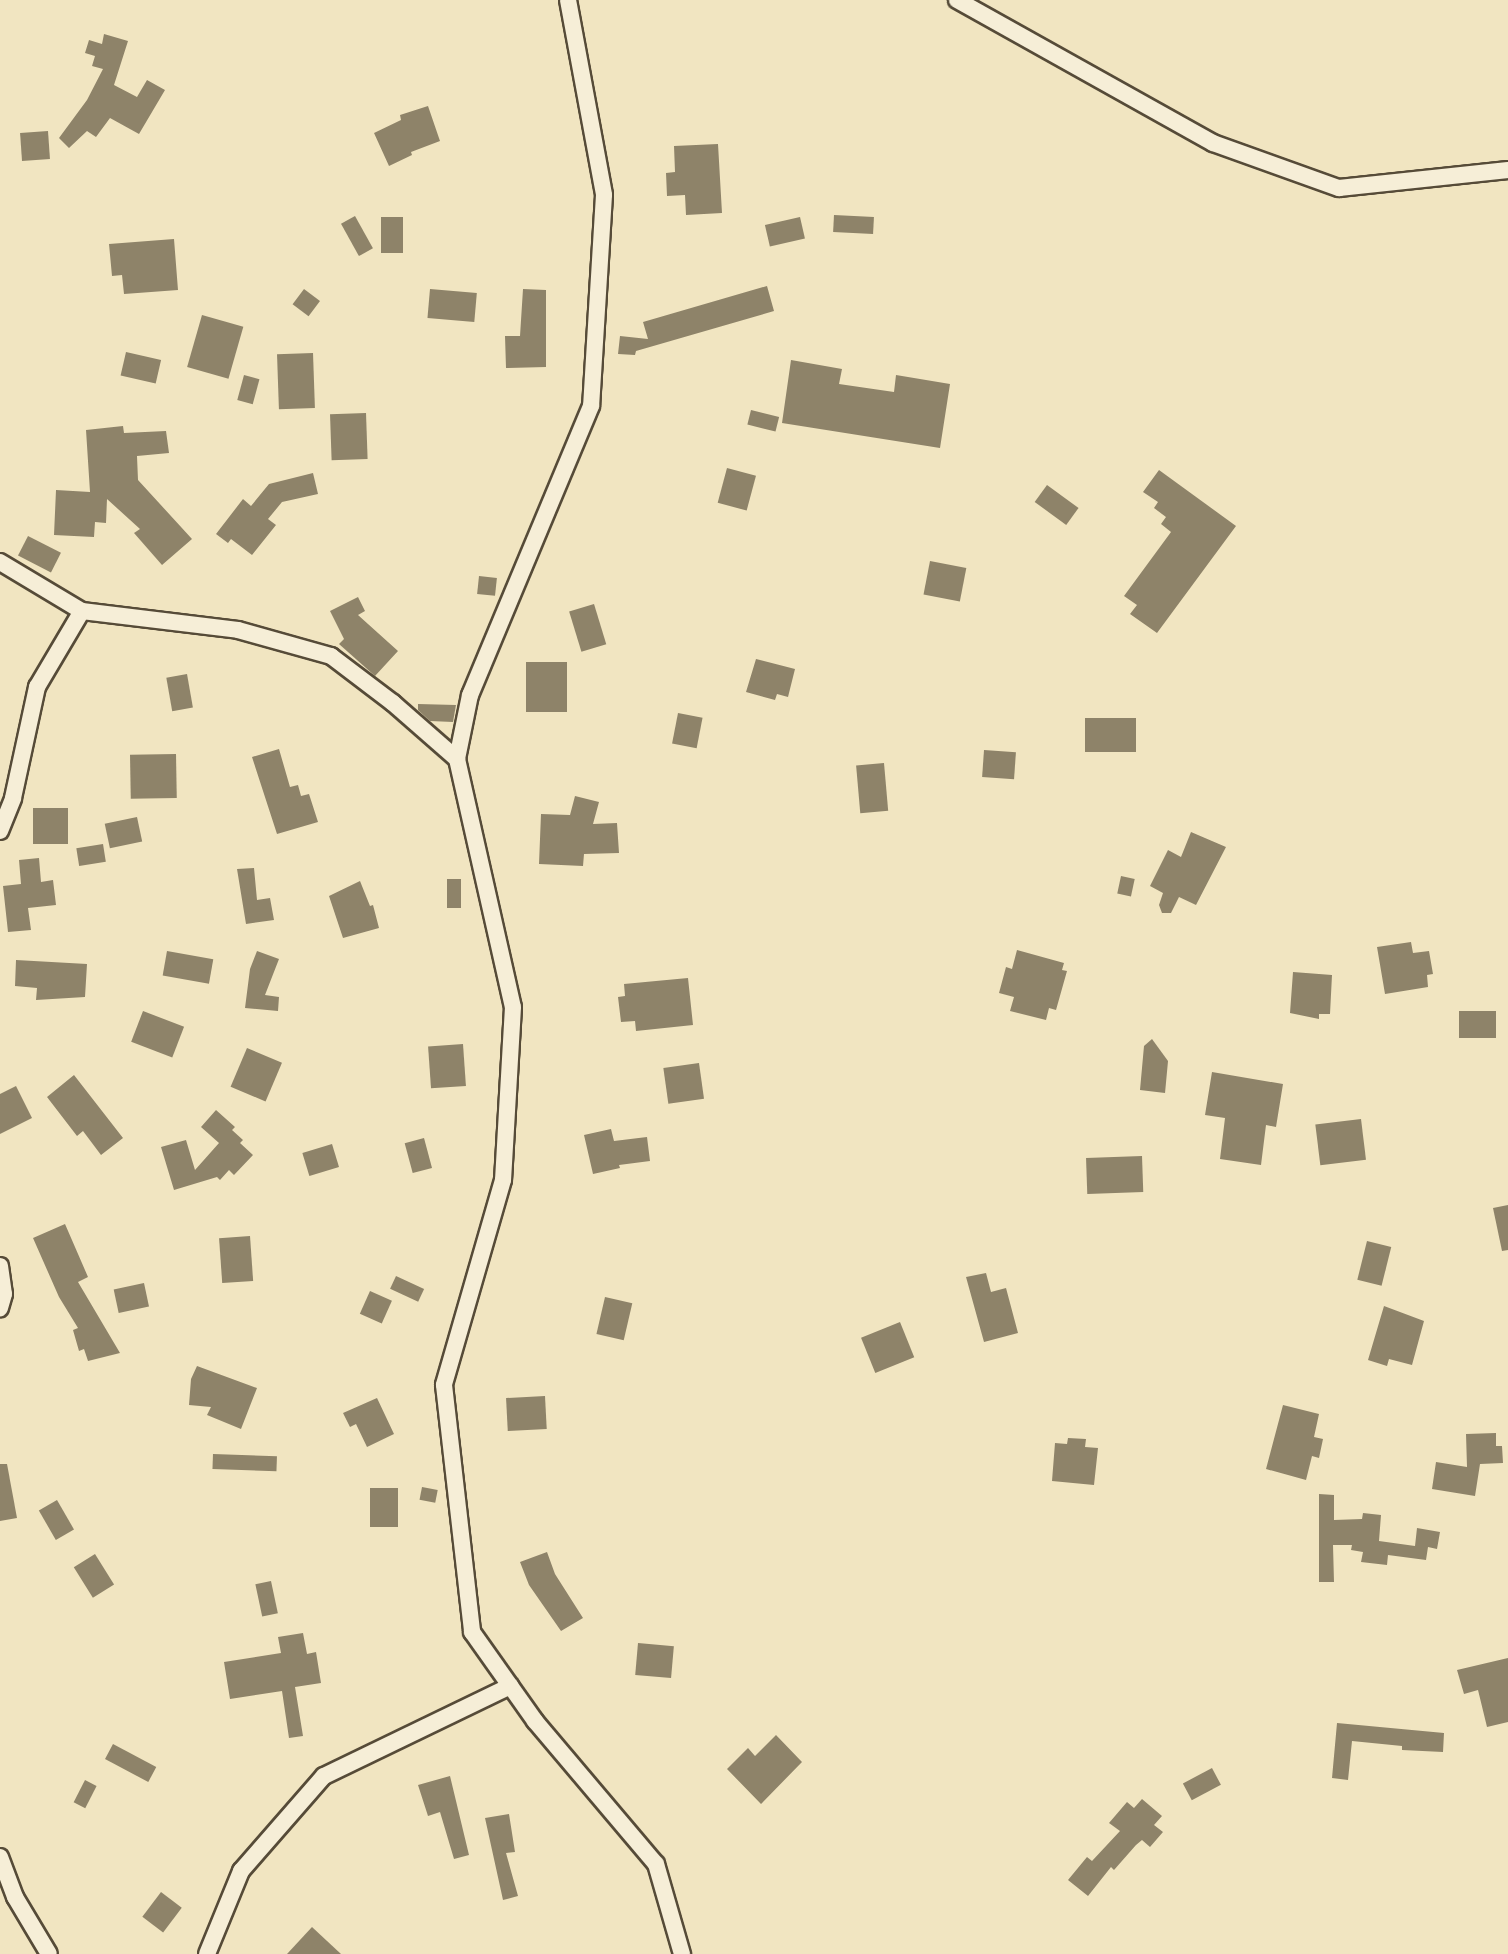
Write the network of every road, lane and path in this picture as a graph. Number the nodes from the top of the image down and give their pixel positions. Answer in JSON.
{"nodes":[{"id":1,"x":568,"y":0,"type":"edge"},
{"id":2,"x":957,"y":0,"type":"edge"},
{"id":3,"x":1508,"y":170,"type":"edge"},
{"id":4,"x":0,"y":562,"type":"edge"},
{"id":5,"x":82,"y":611,"type":"junction"},
{"id":6,"x":457,"y":759,"type":"junction"},
{"id":7,"x":0,"y":831,"type":"edge"},
{"id":8,"x":0,"y":1266,"type":"edge"},
{"id":9,"x":0,"y":1308,"type":"edge"},
{"id":10,"x":510,"y":1686,"type":"junction"},
{"id":11,"x":0,"y":1857,"type":"edge"},
{"id":12,"x":49,"y":1954,"type":"edge"},
{"id":13,"x":207,"y":1954,"type":"edge"},
{"id":14,"x":682,"y":1954,"type":"edge"}],
"edges":[{"from":1,"to":6,"type":"street"},
{"from":2,"to":3,"type":"street"},
{"from":4,"to":5,"type":"street"},
{"from":5,"to":6,"type":"street"},
{"from":5,"to":7,"type":"street"},
{"from":6,"to":10,"type":"street"},
{"from":8,"to":9,"type":"street"},
{"from":10,"to":13,"type":"street"},
{"from":10,"to":14,"type":"street"},
{"from":11,"to":12,"type":"street"}]}
